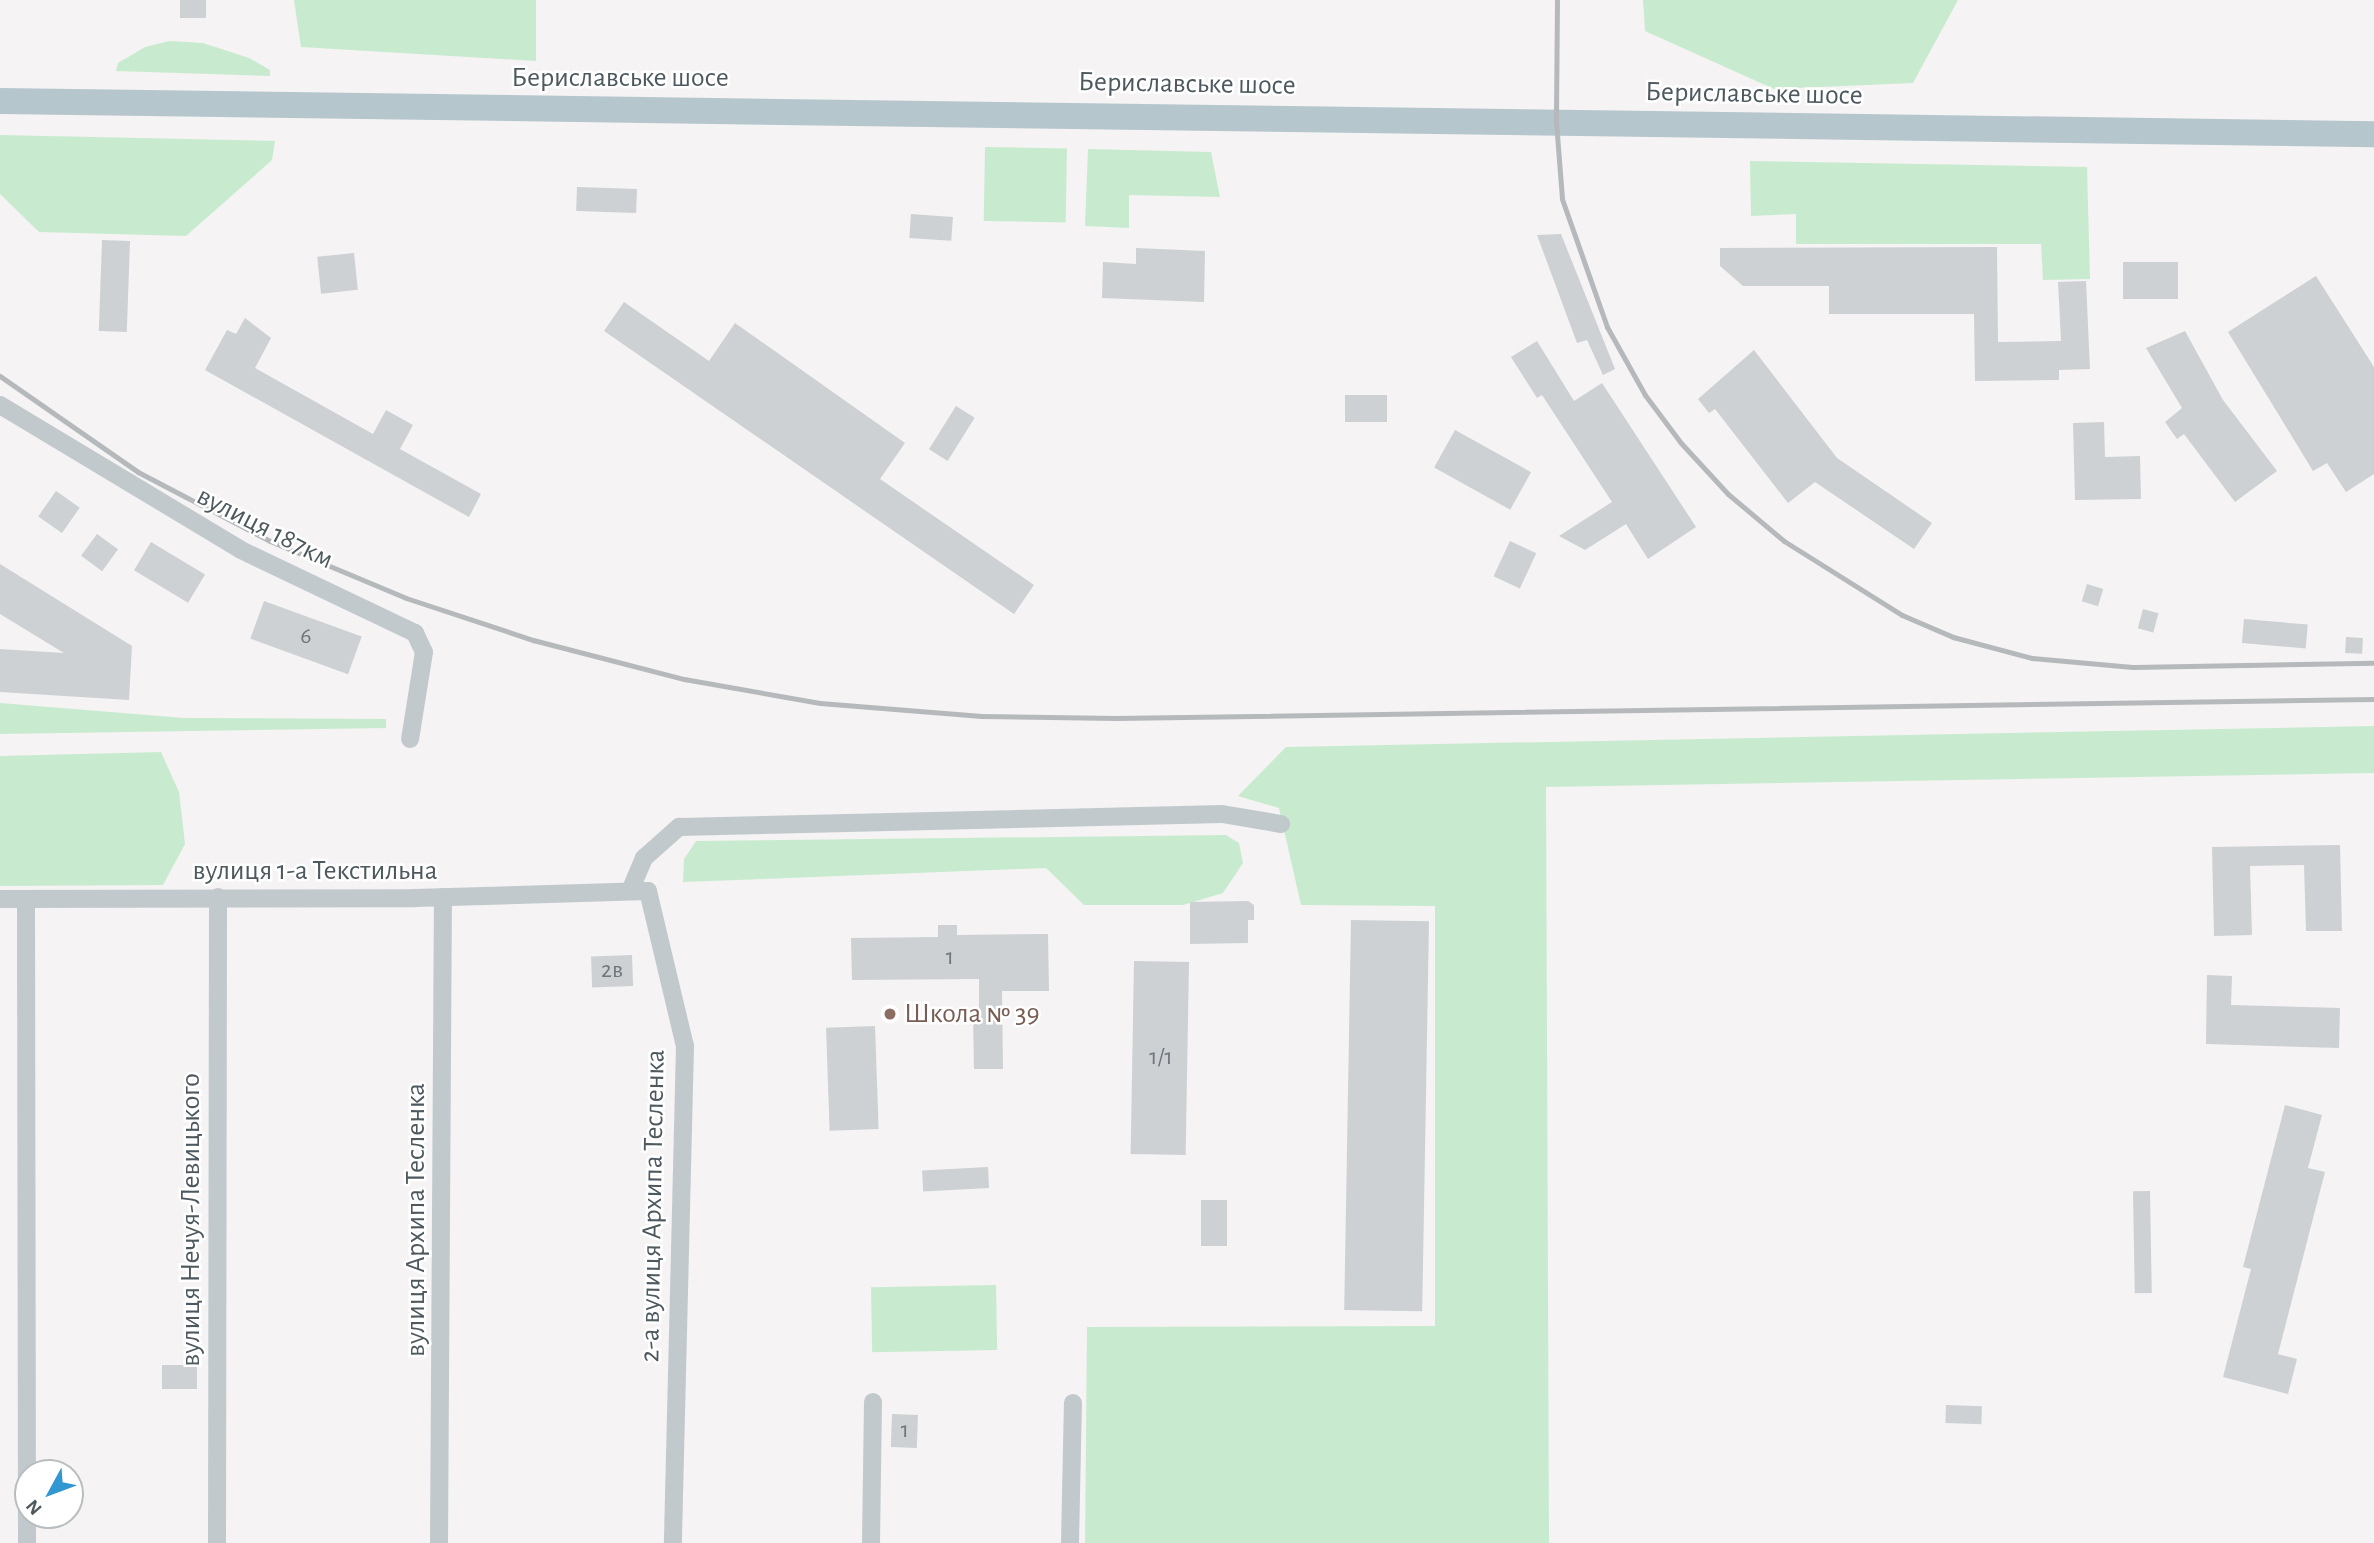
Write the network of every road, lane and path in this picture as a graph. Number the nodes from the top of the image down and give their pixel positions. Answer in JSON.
{"nodes":[{"id":1,"x":0,"y":101,"type":"edge"},
{"id":2,"x":2374,"y":134,"type":"edge"},
{"id":3,"x":0,"y":405,"type":"edge"},
{"id":4,"x":410,"y":739,"type":"dead end"},
{"id":5,"x":1281,"y":824,"type":"dead end"},
{"id":6,"x":630,"y":891,"type":"junction"},
{"id":7,"x":443,"y":897,"type":"junction"},
{"id":8,"x":218,"y":898,"type":"junction"},
{"id":9,"x":0,"y":900,"type":"edge"},
{"id":10,"x":26,"y":900,"type":"junction"},
{"id":11,"x":873,"y":1402,"type":"dead end"},
{"id":12,"x":1073,"y":1403,"type":"dead end"},
{"id":13,"x":27,"y":1543,"type":"edge"},
{"id":14,"x":217,"y":1543,"type":"edge"},
{"id":15,"x":439,"y":1543,"type":"edge"},
{"id":16,"x":673,"y":1543,"type":"edge"},
{"id":17,"x":871,"y":1543,"type":"edge"},
{"id":18,"x":1070,"y":1543,"type":"edge"}],
"edges":[{"from":1,"to":2,"type":"main road","name":"Бериславське шосе"},
{"from":3,"to":4,"type":"street","name":"вулиця 187км"},
{"from":5,"to":6,"type":"street"},
{"from":6,"to":7,"type":"street","name":"вулиця 1-а Текстильна"},
{"from":6,"to":16,"type":"street","name":"2-а вулиця Архипа Тесленка"},
{"from":7,"to":8,"type":"street","name":"вулиця 1-а Текстильна"},
{"from":7,"to":15,"type":"street","name":"вулиця Архипа Тесленка"},
{"from":8,"to":10,"type":"street","name":"вулиця 1-а Текстильна"},
{"from":8,"to":14,"type":"street","name":"вулиця Нечуя-Левицького"},
{"from":9,"to":10,"type":"street","name":"вулиця 1-а Текстильна"},
{"from":10,"to":13,"type":"street"},
{"from":11,"to":17,"type":"street"},
{"from":12,"to":18,"type":"street"}]}
